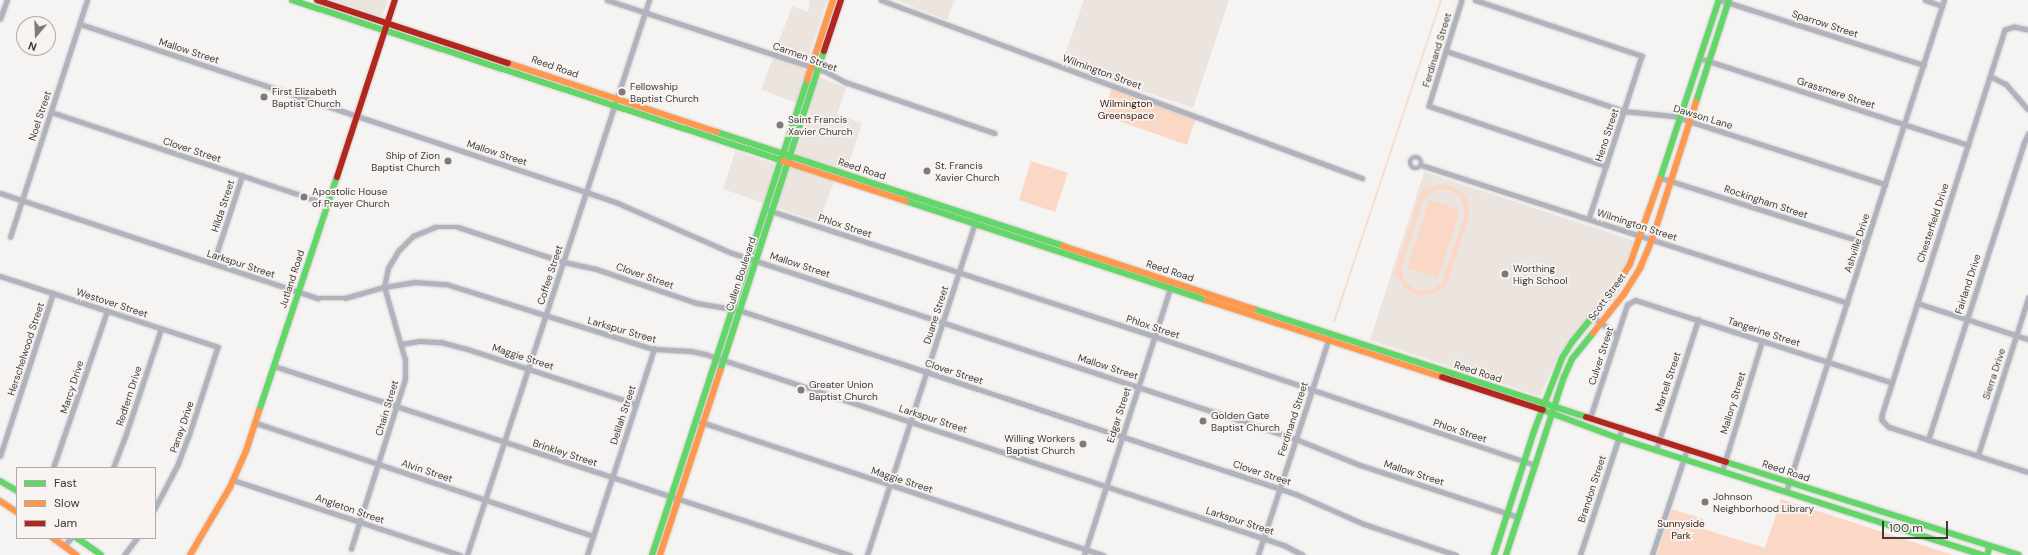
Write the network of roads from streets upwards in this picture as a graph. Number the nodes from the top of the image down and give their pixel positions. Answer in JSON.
{"nodes":[{"id":1,"x":88,"y":0,"type":"edge"},
{"id":2,"x":292,"y":0,"type":"edge"},
{"id":3,"x":316,"y":0,"type":"edge"},
{"id":4,"x":395,"y":0,"type":"edge"},
{"id":5,"x":607,"y":0,"type":"edge"},
{"id":6,"x":649,"y":0,"type":"edge"},
{"id":7,"x":833,"y":0,"type":"edge"},
{"id":8,"x":841,"y":0,"type":"edge"},
{"id":9,"x":880,"y":0,"type":"edge"},
{"id":10,"x":1462,"y":0,"type":"edge"},
{"id":11,"x":1475,"y":0,"type":"edge"},
{"id":12,"x":1719,"y":0,"type":"edge"},
{"id":13,"x":1925,"y":0,"type":"edge"},
{"id":14,"x":1944,"y":0,"type":"edge"},
{"id":15,"x":1729,"y":1,"type":"edge"},
{"id":16,"x":0,"y":2,"type":"edge"},
{"id":17,"x":6,"y":2,"type":"edge"},
{"id":18,"x":1942,"y":6,"type":"junction"},
{"id":19,"x":313,"y":7,"type":"junction"},
{"id":20,"x":645,"y":13,"type":"junction"},
{"id":21,"x":0,"y":19,"type":"edge"},
{"id":22,"x":388,"y":23,"type":"junction"},
{"id":23,"x":80,"y":24,"type":"junction"},
{"id":24,"x":2028,"y":30,"type":"edge"},
{"id":25,"x":385,"y":31,"type":"junction"},
{"id":26,"x":455,"y":45,"type":"junction"},
{"id":27,"x":1446,"y":51,"type":"junction"},
{"id":28,"x":452,"y":53,"type":"junction"},
{"id":29,"x":1699,"y":58,"type":"junction"},
{"id":30,"x":1710,"y":62,"type":"junction"},
{"id":31,"x":1924,"y":65,"type":"junction"},
{"id":32,"x":811,"y":67,"type":"junction"},
{"id":33,"x":530,"y":70,"type":"junction"},
{"id":34,"x":818,"y":70,"type":"junction"},
{"id":35,"x":1990,"y":76,"type":"junction"},
{"id":36,"x":527,"y":77,"type":"junction"},
{"id":37,"x":617,"y":99,"type":"junction"},
{"id":38,"x":615,"y":106,"type":"junction"},
{"id":39,"x":2028,"y":109,"type":"edge"},
{"id":40,"x":1624,"y":111,"type":"junction"},
{"id":41,"x":51,"y":112,"type":"junction"},
{"id":42,"x":356,"y":116,"type":"junction"},
{"id":43,"x":1680,"y":118,"type":"junction"},
{"id":44,"x":1690,"y":122,"type":"junction"},
{"id":45,"x":1904,"y":125,"type":"junction"},
{"id":46,"x":716,"y":132,"type":"junction"},
{"id":47,"x":995,"y":133,"type":"dead end"},
{"id":48,"x":2028,"y":134,"type":"edge"},
{"id":49,"x":714,"y":138,"type":"junction"},
{"id":50,"x":1968,"y":145,"type":"junction"},
{"id":51,"x":783,"y":154,"type":"junction"},
{"id":52,"x":790,"y":156,"type":"junction"},
{"id":53,"x":781,"y":161,"type":"junction"},
{"id":54,"x":788,"y":163,"type":"junction"},
{"id":55,"x":1422,"y":165,"type":"dead end"},
{"id":56,"x":1606,"y":166,"type":"junction"},
{"id":57,"x":242,"y":176,"type":"junction"},
{"id":58,"x":857,"y":178,"type":"junction"},
{"id":59,"x":1362,"y":178,"type":"dead end"},
{"id":60,"x":1661,"y":178,"type":"junction"},
{"id":61,"x":1671,"y":181,"type":"junction"},
{"id":62,"x":1885,"y":184,"type":"junction"},
{"id":63,"x":855,"y":185,"type":"junction"},
{"id":64,"x":586,"y":192,"type":"junction"},
{"id":65,"x":0,"y":194,"type":"edge"},
{"id":66,"x":917,"y":198,"type":"junction"},
{"id":67,"x":22,"y":201,"type":"junction"},
{"id":68,"x":327,"y":204,"type":"junction"},
{"id":69,"x":915,"y":205,"type":"junction"},
{"id":70,"x":765,"y":209,"type":"junction"},
{"id":71,"x":772,"y":211,"type":"junction"},
{"id":72,"x":976,"y":217,"type":"junction"},
{"id":73,"x":1589,"y":219,"type":"junction"},
{"id":74,"x":975,"y":225,"type":"junction"},
{"id":75,"x":441,"y":227,"type":"joint"},
{"id":76,"x":1032,"y":235,"type":"junction"},
{"id":77,"x":1641,"y":236,"type":"junction"},
{"id":78,"x":10,"y":237,"type":"dead end"},
{"id":79,"x":1652,"y":240,"type":"junction"},
{"id":80,"x":1029,"y":243,"type":"junction"},
{"id":81,"x":1866,"y":243,"type":"junction"},
{"id":82,"x":1078,"y":251,"type":"junction"},
{"id":83,"x":748,"y":258,"type":"junction"},
{"id":84,"x":1076,"y":258,"type":"junction"},
{"id":85,"x":756,"y":260,"type":"junction"},
{"id":86,"x":564,"y":262,"type":"junction"},
{"id":87,"x":213,"y":264,"type":"junction"},
{"id":88,"x":1125,"y":266,"type":"junction"},
{"id":89,"x":959,"y":272,"type":"junction"},
{"id":90,"x":1122,"y":274,"type":"junction"},
{"id":91,"x":0,"y":276,"type":"edge"},
{"id":92,"x":1172,"y":282,"type":"junction"},
{"id":93,"x":384,"y":287,"type":"junction"},
{"id":94,"x":1170,"y":289,"type":"junction"},
{"id":95,"x":299,"y":292,"type":"junction"},
{"id":96,"x":53,"y":293,"type":"junction"},
{"id":97,"x":2028,"y":298,"type":"edge"},
{"id":98,"x":1227,"y":300,"type":"junction"},
{"id":99,"x":1631,"y":301,"type":"joint"},
{"id":100,"x":1847,"y":303,"type":"junction"},
{"id":101,"x":1917,"y":303,"type":"junction"},
{"id":102,"x":1225,"y":307,"type":"junction"},
{"id":103,"x":732,"y":308,"type":"junction"},
{"id":104,"x":739,"y":310,"type":"junction"},
{"id":105,"x":107,"y":311,"type":"junction"},
{"id":106,"x":546,"y":315,"type":"junction"},
{"id":107,"x":1592,"y":316,"type":"junction"},
{"id":108,"x":1966,"y":319,"type":"junction"},
{"id":109,"x":1698,"y":320,"type":"junction"},
{"id":110,"x":943,"y":322,"type":"junction"},
{"id":111,"x":1283,"y":322,"type":"junction"},
{"id":112,"x":1601,"y":324,"type":"junction"},
{"id":113,"x":161,"y":329,"type":"junction"},
{"id":114,"x":1330,"y":334,"type":"junction"},
{"id":115,"x":1617,"y":334,"type":"junction"},
{"id":116,"x":2016,"y":335,"type":"junction"},
{"id":117,"x":1154,"y":336,"type":"junction"},
{"id":118,"x":2028,"y":339,"type":"edge"},
{"id":119,"x":1328,"y":340,"type":"junction"},
{"id":120,"x":1762,"y":341,"type":"junction"},
{"id":121,"x":402,"y":344,"type":"junction"},
{"id":122,"x":218,"y":348,"type":"joint"},
{"id":123,"x":654,"y":350,"type":"junction"},
{"id":124,"x":716,"y":358,"type":"junction"},
{"id":125,"x":723,"y":360,"type":"junction"},
{"id":126,"x":1828,"y":361,"type":"junction"},
{"id":127,"x":274,"y":366,"type":"junction"},
{"id":128,"x":528,"y":369,"type":"junction"},
{"id":129,"x":927,"y":373,"type":"junction"},
{"id":130,"x":1891,"y":382,"type":"junction"},
{"id":131,"x":1482,"y":384,"type":"junction"},
{"id":132,"x":1138,"y":386,"type":"junction"},
{"id":133,"x":1312,"y":389,"type":"junction"},
{"id":134,"x":1480,"y":391,"type":"junction"},
{"id":135,"x":636,"y":404,"type":"junction"},
{"id":136,"x":1544,"y":404,"type":"junction"},
{"id":137,"x":1553,"y":407,"type":"junction"},
{"id":138,"x":397,"y":408,"type":"junction"},
{"id":139,"x":1542,"y":411,"type":"junction"},
{"id":140,"x":1551,"y":414,"type":"junction"},
{"id":141,"x":1590,"y":418,"type":"junction"},
{"id":142,"x":696,"y":421,"type":"junction"},
{"id":143,"x":911,"y":421,"type":"junction"},
{"id":144,"x":256,"y":423,"type":"junction"},
{"id":145,"x":703,"y":423,"type":"junction"},
{"id":146,"x":1622,"y":428,"type":"junction"},
{"id":147,"x":1122,"y":436,"type":"junction"},
{"id":148,"x":1618,"y":438,"type":"junction"},
{"id":149,"x":1296,"y":439,"type":"junction"},
{"id":150,"x":1659,"y":440,"type":"junction"},
{"id":151,"x":1928,"y":440,"type":"junction"},
{"id":152,"x":504,"y":443,"type":"junction"},
{"id":153,"x":1687,"y":449,"type":"junction"},
{"id":154,"x":1656,"y":450,"type":"junction"},
{"id":155,"x":1978,"y":455,"type":"junction"},
{"id":156,"x":0,"y":456,"type":"edge"},
{"id":157,"x":1684,"y":459,"type":"junction"},
{"id":158,"x":1524,"y":461,"type":"junction"},
{"id":159,"x":1725,"y":461,"type":"junction"},
{"id":160,"x":378,"y":464,"type":"junction"},
{"id":161,"x":1535,"y":465,"type":"junction"},
{"id":162,"x":53,"y":467,"type":"edge"},
{"id":163,"x":113,"y":467,"type":"edge"},
{"id":164,"x":1722,"y":471,"type":"junction"},
{"id":165,"x":2028,"y":471,"type":"edge"},
{"id":166,"x":612,"y":478,"type":"junction"},
{"id":167,"x":233,"y":480,"type":"junction"},
{"id":168,"x":0,"y":481,"type":"edge"},
{"id":169,"x":1790,"y":482,"type":"junction"},
{"id":170,"x":890,"y":485,"type":"junction"},
{"id":171,"x":1105,"y":486,"type":"junction"},
{"id":172,"x":1280,"y":488,"type":"junction"},
{"id":173,"x":16,"y":490,"type":"edge"},
{"id":174,"x":1786,"y":492,"type":"junction"},
{"id":175,"x":672,"y":495,"type":"junction"},
{"id":176,"x":678,"y":497,"type":"junction"},
{"id":177,"x":1840,"y":499,"type":"junction"},
{"id":178,"x":485,"y":500,"type":"junction"},
{"id":179,"x":0,"y":502,"type":"edge"},
{"id":180,"x":156,"y":507,"type":"edge"},
{"id":181,"x":1837,"y":509,"type":"junction"},
{"id":182,"x":16,"y":511,"type":"edge"},
{"id":183,"x":1507,"y":514,"type":"junction"},
{"id":184,"x":1891,"y":515,"type":"junction"},
{"id":185,"x":1518,"y":517,"type":"junction"},
{"id":186,"x":360,"y":522,"type":"junction"},
{"id":187,"x":1888,"y":524,"type":"junction"},
{"id":188,"x":1942,"y":531,"type":"junction"},
{"id":189,"x":593,"y":536,"type":"junction"},
{"id":190,"x":1263,"y":538,"type":"junction"},
{"id":191,"x":54,"y":539,"type":"edge"},
{"id":192,"x":70,"y":539,"type":"edge"},
{"id":193,"x":78,"y":539,"type":"edge"},
{"id":194,"x":136,"y":539,"type":"edge"},
{"id":195,"x":1939,"y":541,"type":"junction"},
{"id":196,"x":64,"y":546,"type":"junction"},
{"id":197,"x":1990,"y":546,"type":"junction"},
{"id":198,"x":352,"y":549,"type":"dead end"},
{"id":199,"x":1086,"y":549,"type":"junction"},
{"id":200,"x":76,"y":555,"type":"edge"},
{"id":201,"x":101,"y":555,"type":"edge"},
{"id":202,"x":124,"y":555,"type":"edge"},
{"id":203,"x":190,"y":555,"type":"edge"},
{"id":204,"x":460,"y":555,"type":"edge"},
{"id":205,"x":467,"y":555,"type":"edge"},
{"id":206,"x":587,"y":555,"type":"edge"},
{"id":207,"x":652,"y":555,"type":"edge"},
{"id":208,"x":660,"y":555,"type":"edge"},
{"id":209,"x":850,"y":555,"type":"edge"},
{"id":210,"x":867,"y":555,"type":"edge"},
{"id":211,"x":1084,"y":555,"type":"edge"},
{"id":212,"x":1104,"y":555,"type":"edge"},
{"id":213,"x":1258,"y":555,"type":"edge"},
{"id":214,"x":1303,"y":555,"type":"edge"},
{"id":215,"x":1456,"y":555,"type":"edge"},
{"id":216,"x":1494,"y":555,"type":"edge"},
{"id":217,"x":1506,"y":555,"type":"edge"},
{"id":218,"x":1580,"y":555,"type":"edge"},
{"id":219,"x":1652,"y":555,"type":"edge"},
{"id":220,"x":1982,"y":555,"type":"edge"},
{"id":221,"x":1987,"y":555,"type":"edge"},
{"id":222,"x":2019,"y":555,"type":"edge"}],
"edges":[{"from":1,"to":23,"type":"street","name":"Noel Street"},
{"from":2,"to":19,"type":"street","name":"Reed Road"},
{"from":3,"to":19,"type":"street"},
{"from":3,"to":22,"type":"street","name":"Reed Road"},
{"from":4,"to":22,"type":"street","name":"Jutland Road"},
{"from":5,"to":20,"type":"street","name":"Carmen Street"},
{"from":6,"to":20,"type":"street","name":"Coffee Street"},
{"from":7,"to":32,"type":"street","name":"Cullen Boulevard"},
{"from":8,"to":34,"type":"street","name":"Cullen Boulevard"},
{"from":9,"to":59,"type":"street","name":"Wilmington Street"},
{"from":10,"to":27,"type":"street","name":"Ferdinand Street"},
{"from":11,"to":40,"type":"street","name":"Heno Street"},
{"from":12,"to":15,"type":"street","name":"Sparrow Street"},
{"from":12,"to":29,"type":"street","name":"Scott Street"},
{"from":13,"to":18,"type":"street"},
{"from":14,"to":18,"type":"street","name":"Ashville Drive"},
{"from":15,"to":30,"type":"street","name":"Scott Street"},
{"from":15,"to":31,"type":"street","name":"Sparrow Street"},
{"from":16,"to":17,"type":"street"},
{"from":17,"to":21,"type":"street"},
{"from":18,"to":31,"type":"street","name":"Ashville Drive"},
{"from":19,"to":25,"type":"street","name":"Reed Road"},
{"from":20,"to":32,"type":"street","name":"Carmen Street"},
{"from":20,"to":37,"type":"street","name":"Coffee Street"},
{"from":22,"to":25,"type":"street","name":"Jutland Road"},
{"from":22,"to":26,"type":"street","name":"Reed Road"},
{"from":23,"to":41,"type":"street","name":"Noel Street"},
{"from":23,"to":42,"type":"street","name":"Mallow Street"},
{"from":24,"to":35,"type":"street","name":"Chesterfield Drive"},
{"from":25,"to":28,"type":"street","name":"Reed Road"},
{"from":25,"to":42,"type":"street","name":"Jutland Road"},
{"from":26,"to":28,"type":"street"},
{"from":26,"to":33,"type":"street","name":"Reed Road"},
{"from":27,"to":40,"type":"street","name":"Dawson Lane"},
{"from":27,"to":56,"type":"street","name":"Ferdinand Street"},
{"from":28,"to":36,"type":"street","name":"Reed Road"},
{"from":29,"to":30,"type":"street","name":"Grassmere Street"},
{"from":29,"to":43,"type":"street","name":"Scott Street"},
{"from":30,"to":44,"type":"street","name":"Scott Street"},
{"from":30,"to":45,"type":"street","name":"Grassmere Street"},
{"from":31,"to":45,"type":"street","name":"Ashville Drive"},
{"from":32,"to":34,"type":"street","name":"Carmen Street"},
{"from":32,"to":51,"type":"street","name":"Cullen Boulevard"},
{"from":33,"to":36,"type":"street"},
{"from":33,"to":37,"type":"street","name":"Reed Road"},
{"from":34,"to":47,"type":"street","name":"Carmen Street"},
{"from":34,"to":52,"type":"street","name":"Cullen Boulevard"},
{"from":35,"to":39,"type":"street"},
{"from":35,"to":50,"type":"street","name":"Chesterfield Drive"},
{"from":36,"to":38,"type":"street","name":"Reed Road"},
{"from":37,"to":38,"type":"street","name":"Coffee Street"},
{"from":37,"to":46,"type":"street","name":"Reed Road"},
{"from":38,"to":49,"type":"street","name":"Reed Road"},
{"from":38,"to":64,"type":"street","name":"Coffee Street"},
{"from":40,"to":43,"type":"street","name":"Dawson Lane"},
{"from":40,"to":56,"type":"street","name":"Heno Street"},
{"from":41,"to":57,"type":"street","name":"Clover Street"},
{"from":41,"to":67,"type":"street","name":"Noel Street"},
{"from":42,"to":64,"type":"street","name":"Mallow Street"},
{"from":42,"to":68,"type":"street","name":"Jutland Road"},
{"from":43,"to":44,"type":"street","name":"Dawson Lane"},
{"from":43,"to":60,"type":"street","name":"Scott Street"},
{"from":44,"to":61,"type":"street","name":"Scott Street"},
{"from":44,"to":62,"type":"street","name":"Dawson Lane"},
{"from":45,"to":50,"type":"street","name":"Grassmere Street"},
{"from":45,"to":62,"type":"street","name":"Ashville Drive"},
{"from":46,"to":49,"type":"street"},
{"from":46,"to":51,"type":"street","name":"Reed Road"},
{"from":48,"to":108,"type":"street","name":"Fairland Drive"},
{"from":49,"to":53,"type":"street","name":"Reed Road"},
{"from":50,"to":101,"type":"street","name":"Chesterfield Drive"},
{"from":51,"to":52,"type":"street","name":"Reed Road"},
{"from":51,"to":53,"type":"street","name":"Cullen Boulevard"},
{"from":52,"to":54,"type":"street","name":"Cullen Boulevard"},
{"from":52,"to":58,"type":"street","name":"Reed Road"},
{"from":53,"to":54,"type":"street","name":"Reed Road"},
{"from":53,"to":70,"type":"street","name":"Cullen Boulevard"},
{"from":54,"to":63,"type":"street","name":"Reed Road"},
{"from":54,"to":71,"type":"street","name":"Cullen Boulevard"},
{"from":55,"to":73,"type":"street","name":"Wilmington Street"},
{"from":56,"to":73,"type":"street","name":"Heno Street"},
{"from":57,"to":68,"type":"street","name":"Clover Street"},
{"from":57,"to":87,"type":"street","name":"Hilda Street"},
{"from":58,"to":63,"type":"street"},
{"from":58,"to":66,"type":"street","name":"Reed Road"},
{"from":60,"to":61,"type":"street","name":"Rockingham Street"},
{"from":60,"to":77,"type":"street","name":"Scott Street"},
{"from":61,"to":79,"type":"street","name":"Scott Street"},
{"from":61,"to":81,"type":"street","name":"Rockingham Street"},
{"from":62,"to":81,"type":"street","name":"Ashville Drive"},
{"from":63,"to":69,"type":"street","name":"Reed Road"},
{"from":64,"to":83,"type":"street","name":"Mallow Street"},
{"from":64,"to":86,"type":"street","name":"Coffee Street"},
{"from":65,"to":67,"type":"street","name":"Larkspur Street"},
{"from":66,"to":69,"type":"street"},
{"from":66,"to":72,"type":"street","name":"Reed Road"},
{"from":67,"to":78,"type":"street","name":"Noel Street"},
{"from":67,"to":87,"type":"street","name":"Larkspur Street"},
{"from":68,"to":95,"type":"street","name":"Jutland Road"},
{"from":69,"to":74,"type":"street","name":"Reed Road"},
{"from":70,"to":71,"type":"street","name":"Phlox Street"},
{"from":70,"to":83,"type":"street","name":"Cullen Boulevard"},
{"from":71,"to":85,"type":"street","name":"Cullen Boulevard"},
{"from":71,"to":89,"type":"street","name":"Phlox Street"},
{"from":72,"to":74,"type":"street","name":"Duane Street"},
{"from":72,"to":76,"type":"street","name":"Reed Road"},
{"from":73,"to":77,"type":"street","name":"Wilmington Street"},
{"from":74,"to":80,"type":"street","name":"Reed Road"},
{"from":74,"to":89,"type":"street","name":"Duane Street"},
{"from":75,"to":86,"type":"street","name":"Clover Street"},
{"from":75,"to":93,"type":"street","name":"Chain Street"},
{"from":76,"to":80,"type":"street"},
{"from":76,"to":82,"type":"street","name":"Reed Road"},
{"from":77,"to":79,"type":"street","name":"Wilmington Street"},
{"from":77,"to":107,"type":"street","name":"Scott Street"},
{"from":79,"to":100,"type":"street","name":"Wilmington Street"},
{"from":79,"to":112,"type":"street","name":"Scott Street"},
{"from":80,"to":84,"type":"street","name":"Reed Road"},
{"from":81,"to":100,"type":"street","name":"Ashville Drive"},
{"from":82,"to":84,"type":"street"},
{"from":82,"to":88,"type":"street","name":"Reed Road"},
{"from":83,"to":85,"type":"street","name":"Mallow Street"},
{"from":83,"to":103,"type":"street","name":"Cullen Boulevard"},
{"from":84,"to":90,"type":"street","name":"Reed Road"},
{"from":85,"to":104,"type":"street","name":"Cullen Boulevard"},
{"from":85,"to":110,"type":"street","name":"Mallow Street"},
{"from":86,"to":103,"type":"street","name":"Clover Street"},
{"from":86,"to":106,"type":"street","name":"Coffee Street"},
{"from":87,"to":95,"type":"street","name":"Larkspur Street"},
{"from":88,"to":90,"type":"street"},
{"from":88,"to":92,"type":"street","name":"Reed Road"},
{"from":89,"to":110,"type":"street","name":"Duane Street"},
{"from":89,"to":117,"type":"street","name":"Phlox Street"},
{"from":90,"to":94,"type":"street","name":"Reed Road"},
{"from":91,"to":96,"type":"street","name":"Westover Street"},
{"from":92,"to":94,"type":"street","name":"Edgar Street"},
{"from":92,"to":98,"type":"street","name":"Reed Road"},
{"from":93,"to":95,"type":"street","name":"Larkspur Street"},
{"from":93,"to":106,"type":"street","name":"Larkspur Street"},
{"from":93,"to":121,"type":"street","name":"Chain Street"},
{"from":94,"to":102,"type":"street","name":"Reed Road"},
{"from":94,"to":117,"type":"street","name":"Edgar Street"},
{"from":95,"to":127,"type":"street","name":"Jutland Road"},
{"from":96,"to":105,"type":"street","name":"Westover Street"},
{"from":96,"to":156,"type":"street","name":"Herschelwood Street"},
{"from":97,"to":116,"type":"street","name":"Sierra Drive"},
{"from":98,"to":102,"type":"street"},
{"from":98,"to":111,"type":"street","name":"Reed Road"},
{"from":99,"to":109,"type":"street","name":"Tangerine Street"},
{"from":99,"to":115,"type":"street","name":"Culver Street"},
{"from":100,"to":126,"type":"street","name":"Ashville Drive"},
{"from":101,"to":108,"type":"street"},
{"from":101,"to":130,"type":"street","name":"Chesterfield Drive"},
{"from":102,"to":111,"type":"street","name":"Reed Road"},
{"from":103,"to":104,"type":"street","name":"Clover Street"},
{"from":103,"to":124,"type":"street","name":"Cullen Boulevard"},
{"from":104,"to":125,"type":"street","name":"Cullen Boulevard"},
{"from":104,"to":129,"type":"street","name":"Clover Street"},
{"from":105,"to":113,"type":"street","name":"Westover Street"},
{"from":105,"to":162,"type":"street","name":"Marcy Drive"},
{"from":106,"to":123,"type":"street","name":"Larkspur Street"},
{"from":106,"to":128,"type":"street","name":"Coffee Street"},
{"from":107,"to":112,"type":"street"},
{"from":107,"to":136,"type":"street","name":"Scott Street"},
{"from":108,"to":116,"type":"street"},
{"from":108,"to":151,"type":"street","name":"Fairland Drive"},
{"from":109,"to":120,"type":"street","name":"Tangerine Street"},
{"from":109,"to":150,"type":"street","name":"Martell Street"},
{"from":110,"to":129,"type":"street","name":"Duane Street"},
{"from":110,"to":132,"type":"street","name":"Mallow Street"},
{"from":111,"to":114,"type":"street","name":"Reed Road"},
{"from":111,"to":119,"type":"street","name":"Reed Road"},
{"from":112,"to":115,"type":"street"},
{"from":112,"to":137,"type":"street","name":"Scott Street"},
{"from":113,"to":122,"type":"street","name":"Westover Street"},
{"from":113,"to":163,"type":"street","name":"Redfern Drive"},
{"from":114,"to":119,"type":"street","name":"Ferdinand Street"},
{"from":114,"to":131,"type":"street","name":"Reed Road"},
{"from":115,"to":141,"type":"street","name":"Culver Street"},
{"from":116,"to":118,"type":"street"},
{"from":116,"to":155,"type":"street","name":"Sierra Drive"},
{"from":117,"to":132,"type":"street","name":"Edgar Street"},
{"from":117,"to":133,"type":"street","name":"Phlox Street"},
{"from":119,"to":133,"type":"street","name":"Ferdinand Street"},
{"from":119,"to":134,"type":"street","name":"Reed Road"},
{"from":120,"to":126,"type":"street","name":"Tangerine Street"},
{"from":120,"to":159,"type":"street","name":"Mallory Street"},
{"from":121,"to":128,"type":"street","name":"Maggie Street"},
{"from":121,"to":138,"type":"street","name":"Chain Street"},
{"from":122,"to":180,"type":"street","name":"Panay Drive"},
{"from":123,"to":124,"type":"street","name":"Larkspur Street"},
{"from":123,"to":135,"type":"street","name":"Delilah Street"},
{"from":124,"to":125,"type":"street","name":"Larkspur Street"},
{"from":124,"to":142,"type":"street","name":"Cullen Boulevard"},
{"from":125,"to":143,"type":"street","name":"Larkspur Street"},
{"from":125,"to":145,"type":"street","name":"Cullen Boulevard"},
{"from":126,"to":130,"type":"street","name":"Tangerine Street"},
{"from":126,"to":169,"type":"street","name":"Ashville Drive"},
{"from":127,"to":138,"type":"street","name":"Brinkley Street"},
{"from":127,"to":144,"type":"street","name":"Jutland Road"},
{"from":128,"to":135,"type":"street","name":"Maggie Street"},
{"from":128,"to":152,"type":"street","name":"Coffee Street"},
{"from":129,"to":143,"type":"street","name":"Duane Street"},
{"from":129,"to":147,"type":"street","name":"Clover Street"},
{"from":130,"to":151,"type":"street","name":"Chesterfield Drive"},
{"from":131,"to":134,"type":"street"},
{"from":131,"to":136,"type":"street","name":"Reed Road"},
{"from":132,"to":147,"type":"street","name":"Edgar Street"},
{"from":132,"to":149,"type":"street","name":"Mallow Street"},
{"from":133,"to":149,"type":"street","name":"Ferdinand Street"},
{"from":133,"to":158,"type":"street","name":"Phlox Street"},
{"from":134,"to":139,"type":"street","name":"Reed Road"},
{"from":135,"to":166,"type":"street","name":"Delilah Street"},
{"from":136,"to":137,"type":"street","name":"Reed Road"},
{"from":136,"to":139,"type":"street","name":"Scott Street"},
{"from":137,"to":140,"type":"street","name":"Scott Street"},
{"from":137,"to":141,"type":"street","name":"Reed Road"},
{"from":138,"to":152,"type":"street","name":"Brinkley Street"},
{"from":138,"to":160,"type":"street","name":"Chain Street"},
{"from":139,"to":140,"type":"street","name":"Reed Road"},
{"from":139,"to":158,"type":"street","name":"Scott Street"},
{"from":140,"to":148,"type":"street","name":"Reed Road"},
{"from":140,"to":161,"type":"street","name":"Scott Street"},
{"from":141,"to":146,"type":"street","name":"Reed Road"},
{"from":142,"to":145,"type":"street","name":"Maggie Street"},
{"from":142,"to":175,"type":"street","name":"Cullen Boulevard"},
{"from":143,"to":170,"type":"street","name":"Duane Street"},
{"from":143,"to":171,"type":"street","name":"Larkspur Street"},
{"from":144,"to":160,"type":"street","name":"Alvin Street"},
{"from":144,"to":167,"type":"street","name":"Jutland Road"},
{"from":145,"to":170,"type":"street","name":"Maggie Street"},
{"from":145,"to":176,"type":"street","name":"Cullen Boulevard"},
{"from":146,"to":148,"type":"street","name":"Brandon Street"},
{"from":146,"to":150,"type":"street","name":"Reed Road"},
{"from":147,"to":171,"type":"street","name":"Edgar Street"},
{"from":147,"to":172,"type":"street","name":"Clover Street"},
{"from":148,"to":154,"type":"street","name":"Reed Road"},
{"from":148,"to":218,"type":"street","name":"Brandon Street"},
{"from":149,"to":172,"type":"street","name":"Ferdinand Street"},
{"from":149,"to":183,"type":"street","name":"Mallow Street"},
{"from":150,"to":153,"type":"street","name":"Reed Road"},
{"from":150,"to":154,"type":"street","name":"Martell Street"},
{"from":151,"to":155,"type":"street"},
{"from":152,"to":166,"type":"street","name":"Brinkley Street"},
{"from":152,"to":178,"type":"street","name":"Coffee Street"},
{"from":153,"to":157,"type":"street"},
{"from":153,"to":159,"type":"street","name":"Reed Road"},
{"from":154,"to":157,"type":"street","name":"Reed Road"},
{"from":155,"to":165,"type":"street"},
{"from":157,"to":164,"type":"street","name":"Reed Road"},
{"from":157,"to":219,"type":"street"},
{"from":158,"to":161,"type":"street","name":"Phlox Street"},
{"from":158,"to":183,"type":"street","name":"Scott Street"},
{"from":159,"to":164,"type":"street","name":"Mallory Street"},
{"from":159,"to":169,"type":"street","name":"Reed Road"},
{"from":160,"to":178,"type":"street","name":"Alvin Street"},
{"from":160,"to":186,"type":"street","name":"Chain Street"},
{"from":161,"to":185,"type":"street","name":"Scott Street"},
{"from":164,"to":174,"type":"street","name":"Reed Road"},
{"from":166,"to":175,"type":"street","name":"Brinkley Street"},
{"from":166,"to":189,"type":"street","name":"Delilah Street"},
{"from":167,"to":186,"type":"street","name":"Angleton Street"},
{"from":167,"to":203,"type":"street","name":"Jutland Road"},
{"from":168,"to":173,"type":"street"},
{"from":169,"to":174,"type":"street","name":"Ashville Drive"},
{"from":169,"to":177,"type":"street","name":"Reed Road"},
{"from":170,"to":199,"type":"street","name":"Maggie Street"},
{"from":170,"to":210,"type":"street","name":"Duane Street"},
{"from":171,"to":190,"type":"street","name":"Larkspur Street"},
{"from":171,"to":199,"type":"street","name":"Edgar Street"},
{"from":172,"to":190,"type":"street","name":"Ferdinand Street"},
{"from":172,"to":215,"type":"street","name":"Clover Street"},
{"from":174,"to":181,"type":"street","name":"Reed Road"},
{"from":175,"to":176,"type":"street","name":"Brinkley Street"},
{"from":175,"to":207,"type":"street","name":"Cullen Boulevard"},
{"from":176,"to":208,"type":"street","name":"Cullen Boulevard"},
{"from":176,"to":209,"type":"street","name":"Brinkley Street"},
{"from":177,"to":181,"type":"street"},
{"from":177,"to":184,"type":"street","name":"Reed Road"},
{"from":178,"to":189,"type":"street","name":"Alvin Street"},
{"from":178,"to":205,"type":"street","name":"Coffee Street"},
{"from":179,"to":182,"type":"street"},
{"from":181,"to":187,"type":"street","name":"Reed Road"},
{"from":183,"to":185,"type":"street","name":"Mallow Street"},
{"from":183,"to":216,"type":"street","name":"Scott Street"},
{"from":184,"to":187,"type":"street"},
{"from":184,"to":188,"type":"street","name":"Reed Road"},
{"from":185,"to":217,"type":"street","name":"Scott Street"},
{"from":186,"to":198,"type":"street","name":"Chain Street"},
{"from":186,"to":204,"type":"street","name":"Angleton Street"},
{"from":187,"to":195,"type":"street","name":"Reed Road"},
{"from":188,"to":195,"type":"street"},
{"from":188,"to":197,"type":"street","name":"Reed Road"},
{"from":189,"to":206,"type":"street","name":"Delilah Street"},
{"from":190,"to":213,"type":"street","name":"Ferdinand Street"},
{"from":190,"to":214,"type":"street","name":"Larkspur Street"},
{"from":191,"to":196,"type":"street"},
{"from":192,"to":196,"type":"street"},
{"from":193,"to":201,"type":"street"},
{"from":194,"to":202,"type":"street"},
{"from":195,"to":220,"type":"street","name":"Reed Road"},
{"from":196,"to":200,"type":"street"},
{"from":197,"to":221,"type":"street"},
{"from":197,"to":222,"type":"street","name":"Reed Road"},
{"from":199,"to":211,"type":"street","name":"Edgar Street"},
{"from":199,"to":212,"type":"street","name":"Maggie Street"}]}
